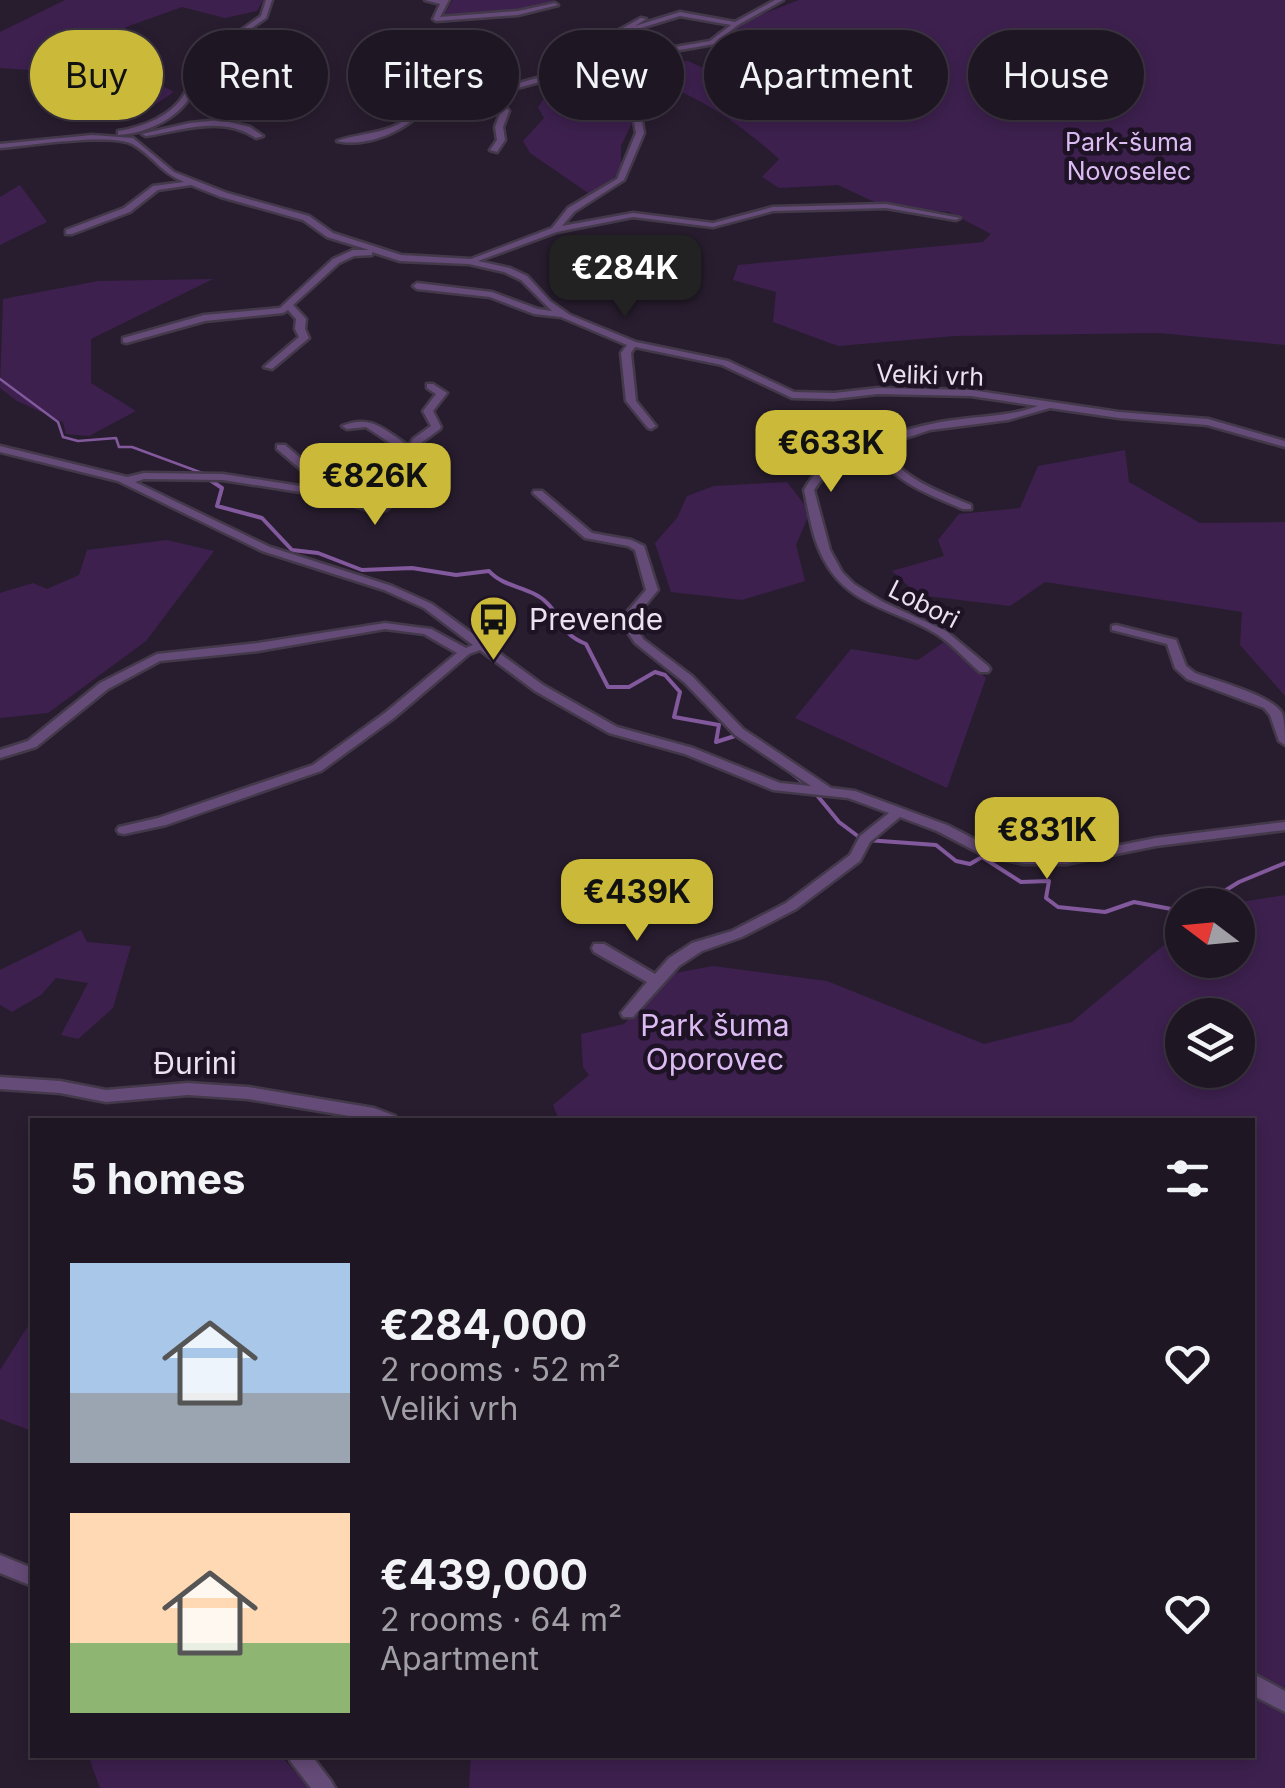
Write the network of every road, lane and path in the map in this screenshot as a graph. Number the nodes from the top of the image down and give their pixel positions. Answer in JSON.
{"nodes":[{"id":1,"x":269,"y":0,"type":"edge"},
{"id":2,"x":428,"y":0,"type":"edge"},
{"id":3,"x":780,"y":0,"type":"edge"},
{"id":4,"x":444,"y":2,"type":"edge"},
{"id":5,"x":555,"y":5,"type":"dead end"},
{"id":6,"x":643,"y":19,"type":"dead end"},
{"id":7,"x":736,"y":24,"type":"junction"},
{"id":8,"x":245,"y":30,"type":"edge"},
{"id":9,"x":519,"y":84,"type":"edge"},
{"id":10,"x":183,"y":100,"type":"edge"},
{"id":11,"x":409,"y":120,"type":"edge"},
{"id":12,"x":502,"y":120,"type":"edge"},
{"id":13,"x":638,"y":120,"type":"edge"},
{"id":14,"x":145,"y":132,"type":"junction"},
{"id":15,"x":92,"y":136,"type":"junction"},
{"id":16,"x":259,"y":136,"type":"dead end"},
{"id":17,"x":340,"y":141,"type":"dead end"},
{"id":18,"x":0,"y":146,"type":"edge"},
{"id":19,"x":494,"y":150,"type":"dead end"},
{"id":20,"x":150,"y":152,"type":"junction"},
{"id":21,"x":199,"y":184,"type":"junction"},
{"id":22,"x":956,"y":218,"type":"dead end"},
{"id":23,"x":555,"y":230,"type":"junction"},
{"id":24,"x":69,"y":232,"type":"dead end"},
{"id":25,"x":400,"y":258,"type":"junction"},
{"id":26,"x":469,"y":260,"type":"junction"},
{"id":27,"x":416,"y":286,"type":"dead end"},
{"id":28,"x":288,"y":306,"type":"junction"},
{"id":29,"x":562,"y":314,"type":"junction"},
{"id":30,"x":126,"y":340,"type":"dead end"},
{"id":31,"x":633,"y":344,"type":"junction"},
{"id":32,"x":270,"y":367,"type":"dead end"},
{"id":33,"x":430,"y":386,"type":"dead end"},
{"id":34,"x":1048,"y":405,"type":"junction"},
{"id":35,"x":347,"y":426,"type":"dead end"},
{"id":36,"x":651,"y":426,"type":"dead end"},
{"id":37,"x":1285,"y":444,"type":"edge"},
{"id":38,"x":876,"y":445,"type":"junction"},
{"id":39,"x":281,"y":446,"type":"dead end"},
{"id":40,"x":0,"y":449,"type":"edge"},
{"id":41,"x":410,"y":450,"type":"junction"},
{"id":42,"x":126,"y":481,"type":"junction"},
{"id":43,"x":408,"y":487,"type":"dead end"},
{"id":44,"x":334,"y":492,"type":"junction"},
{"id":45,"x":538,"y":493,"type":"dead end"},
{"id":46,"x":967,"y":507,"type":"dead end"},
{"id":47,"x":1116,"y":628,"type":"dead end"},
{"id":48,"x":483,"y":645,"type":"junction"},
{"id":49,"x":465,"y":652,"type":"junction"},
{"id":50,"x":984,"y":669,"type":"dead end"},
{"id":51,"x":1285,"y":741,"type":"edge"},
{"id":52,"x":0,"y":754,"type":"edge"},
{"id":53,"x":819,"y":790,"type":"junction"},
{"id":54,"x":898,"y":812,"type":"junction"},
{"id":55,"x":1285,"y":826,"type":"edge"},
{"id":56,"x":124,"y":830,"type":"dead end"},
{"id":57,"x":598,"y":948,"type":"dead end"},
{"id":58,"x":654,"y":980,"type":"junction"},
{"id":59,"x":628,"y":1013,"type":"dead end"},
{"id":60,"x":0,"y":1083,"type":"edge"},
{"id":61,"x":383,"y":1118,"type":"edge"},
{"id":62,"x":0,"y":1564,"type":"edge"},
{"id":63,"x":30,"y":1576,"type":"edge"},
{"id":64,"x":1255,"y":1685,"type":"edge"},
{"id":65,"x":1285,"y":1702,"type":"edge"},
{"id":66,"x":300,"y":1758,"type":"edge"},
{"id":67,"x":324,"y":1788,"type":"edge"}],
"edges":[{"from":1,"to":8,"type":"street"},
{"from":2,"to":4,"type":"street"},
{"from":3,"to":7,"type":"street"},
{"from":4,"to":5,"type":"street"},
{"from":6,"to":7,"type":"street"},
{"from":7,"to":9,"type":"street"},
{"from":10,"to":14,"type":"street"},
{"from":11,"to":17,"type":"street"},
{"from":12,"to":19,"type":"street"},
{"from":13,"to":23,"type":"street"},
{"from":14,"to":15,"type":"street","name":"Veliki vrh"},
{"from":14,"to":16,"type":"street","name":"Veliki vrh"},
{"from":14,"to":20,"type":"street"},
{"from":15,"to":18,"type":"street","name":"Veliki vrh"},
{"from":15,"to":20,"type":"street","name":"Veliki vrh"},
{"from":20,"to":21,"type":"street","name":"Veliki vrh"},
{"from":21,"to":24,"type":"street","name":"Veliki vrh"},
{"from":21,"to":25,"type":"street","name":"Veliki vrh"},
{"from":22,"to":23,"type":"street"},
{"from":23,"to":26,"type":"street"},
{"from":25,"to":26,"type":"street","name":"Veliki vrh"},
{"from":25,"to":28,"type":"street"},
{"from":26,"to":29,"type":"street","name":"Veliki vrh"},
{"from":27,"to":29,"type":"street"},
{"from":28,"to":30,"type":"street"},
{"from":28,"to":32,"type":"street"},
{"from":29,"to":31,"type":"street","name":"Veliki vrh"},
{"from":31,"to":34,"type":"street","name":"Veliki vrh"},
{"from":31,"to":36,"type":"street"},
{"from":33,"to":41,"type":"street"},
{"from":34,"to":37,"type":"street","name":"Veliki vrh"},
{"from":34,"to":38,"type":"street","name":"Lobori"},
{"from":35,"to":41,"type":"street"},
{"from":38,"to":46,"type":"street"},
{"from":38,"to":50,"type":"street","name":"Lobori"},
{"from":39,"to":44,"type":"street"},
{"from":40,"to":42,"type":"street"},
{"from":41,"to":44,"type":"street"},
{"from":42,"to":44,"type":"street"},
{"from":42,"to":48,"type":"street"},
{"from":43,"to":44,"type":"street"},
{"from":45,"to":53,"type":"street"},
{"from":47,"to":51,"type":"street"},
{"from":48,"to":49,"type":"street"},
{"from":48,"to":53,"type":"street"},
{"from":49,"to":52,"type":"street"},
{"from":49,"to":56,"type":"street"},
{"from":53,"to":54,"type":"street"},
{"from":54,"to":55,"type":"street"},
{"from":54,"to":58,"type":"street"},
{"from":57,"to":58,"type":"street"},
{"from":58,"to":59,"type":"street"},
{"from":60,"to":61,"type":"street","name":"Đurini"},
{"from":62,"to":63,"type":"street"},
{"from":64,"to":65,"type":"street"},
{"from":66,"to":67,"type":"street"}]}
